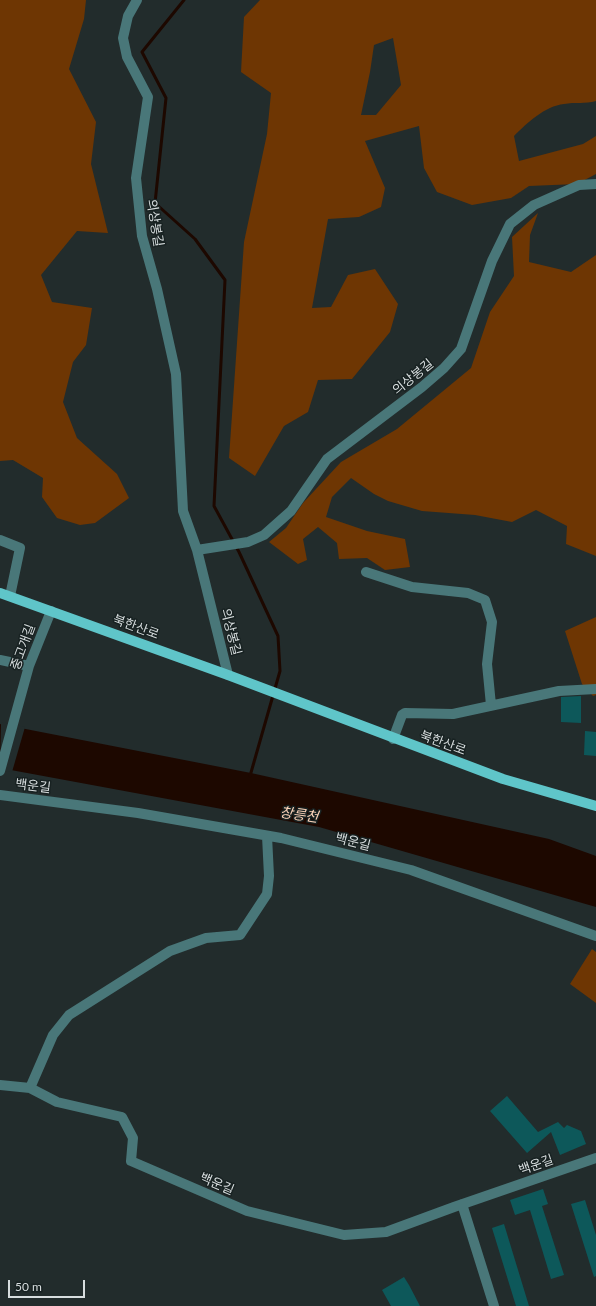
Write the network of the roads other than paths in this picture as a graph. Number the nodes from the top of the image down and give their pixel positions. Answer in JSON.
{"nodes":[{"id":1,"x":137,"y":0,"type":"edge"},
{"id":2,"x":596,"y":184,"type":"edge"},
{"id":3,"x":0,"y":540,"type":"edge"},
{"id":4,"x":197,"y":550,"type":"junction"},
{"id":5,"x":366,"y":572,"type":"dead end"},
{"id":6,"x":5,"y":594,"type":"edge"},
{"id":7,"x":50,"y":611,"type":"junction"},
{"id":8,"x":0,"y":660,"type":"edge"},
{"id":9,"x":29,"y":666,"type":"junction"},
{"id":10,"x":228,"y":675,"type":"junction"},
{"id":11,"x":596,"y":689,"type":"edge"},
{"id":12,"x":491,"y":705,"type":"junction"},
{"id":13,"x":393,"y":739,"type":"junction"},
{"id":14,"x":0,"y":771,"type":"edge"},
{"id":15,"x":0,"y":795,"type":"edge"},
{"id":16,"x":596,"y":806,"type":"edge"},
{"id":17,"x":267,"y":836,"type":"junction"},
{"id":18,"x":596,"y":936,"type":"edge"},
{"id":19,"x":0,"y":1085,"type":"edge"},
{"id":20,"x":30,"y":1088,"type":"junction"},
{"id":21,"x":596,"y":1158,"type":"edge"},
{"id":22,"x":462,"y":1204,"type":"junction"},
{"id":23,"x":494,"y":1306,"type":"edge"}],
"edges":[{"from":1,"to":4,"type":"street","name":"의상봉길"},
{"from":2,"to":4,"type":"street","name":"의상봉길"},
{"from":3,"to":6,"type":"street"},
{"from":4,"to":10,"type":"street","name":"의상봉길"},
{"from":5,"to":12,"type":"street"},
{"from":6,"to":7,"type":"main road","name":"북한산로"},
{"from":7,"to":9,"type":"street","name":"중고개길"},
{"from":7,"to":10,"type":"main road","name":"북한산로"},
{"from":8,"to":9,"type":"street"},
{"from":9,"to":14,"type":"street","name":"중고개길"},
{"from":10,"to":13,"type":"main road","name":"북한산로"},
{"from":11,"to":12,"type":"street"},
{"from":12,"to":13,"type":"street"},
{"from":13,"to":16,"type":"main road","name":"북한산로"},
{"from":15,"to":17,"type":"street","name":"백운길"},
{"from":17,"to":18,"type":"street","name":"백운길"},
{"from":17,"to":20,"type":"street"},
{"from":19,"to":20,"type":"street","name":"백운길"},
{"from":20,"to":22,"type":"street","name":"백운길"},
{"from":21,"to":22,"type":"street","name":"백운길"},
{"from":22,"to":23,"type":"street"}]}
